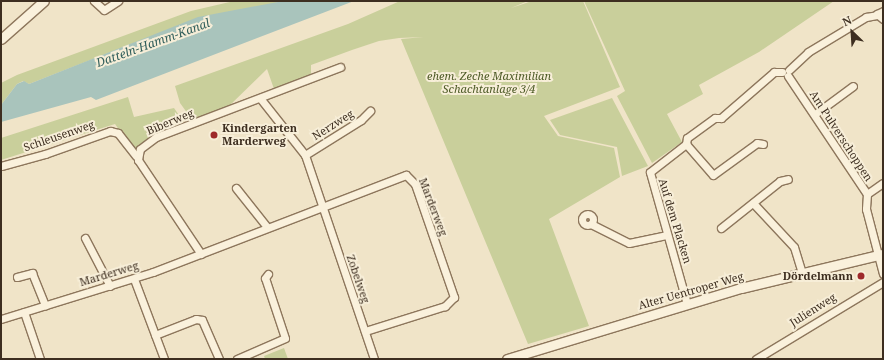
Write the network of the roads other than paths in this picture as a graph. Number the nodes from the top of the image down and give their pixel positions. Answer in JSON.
{"nodes":[{"id":1,"x":44,"y":1,"type":"edge"},
{"id":2,"x":94,"y":1,"type":"edge"},
{"id":3,"x":118,"y":1,"type":"edge"},
{"id":4,"x":882,"y":17,"type":"edge"},
{"id":5,"x":1,"y":39,"type":"edge"},
{"id":6,"x":340,"y":67,"type":"dead end"},
{"id":7,"x":786,"y":73,"type":"junction"},
{"id":8,"x":853,"y":86,"type":"dead end"},
{"id":9,"x":260,"y":98,"type":"junction"},
{"id":10,"x":370,"y":111,"type":"dead end"},
{"id":11,"x":815,"y":114,"type":"junction"},
{"id":12,"x":686,"y":144,"type":"junction"},
{"id":13,"x":763,"y":144,"type":"dead end"},
{"id":14,"x":305,"y":155,"type":"junction"},
{"id":15,"x":136,"y":156,"type":"junction"},
{"id":16,"x":1,"y":166,"type":"edge"},
{"id":17,"x":788,"y":179,"type":"dead end"},
{"id":18,"x":883,"y":183,"type":"edge"},
{"id":19,"x":236,"y":188,"type":"dead end"},
{"id":20,"x":867,"y":194,"type":"junction"},
{"id":21,"x":752,"y":203,"type":"junction"},
{"id":22,"x":322,"y":206,"type":"junction"},
{"id":23,"x":591,"y":224,"type":"dead end"},
{"id":24,"x":267,"y":227,"type":"junction"},
{"id":25,"x":721,"y":228,"type":"dead end"},
{"id":26,"x":668,"y":235,"type":"junction"},
{"id":27,"x":85,"y":238,"type":"dead end"},
{"id":28,"x":201,"y":254,"type":"junction"},
{"id":29,"x":880,"y":255,"type":"edge"},
{"id":30,"x":802,"y":273,"type":"junction"},
{"id":31,"x":268,"y":274,"type":"dead end"},
{"id":32,"x":883,"y":274,"type":"edge"},
{"id":33,"x":17,"y":277,"type":"dead end"},
{"id":34,"x":134,"y":279,"type":"junction"},
{"id":35,"x":883,"y":282,"type":"edge"},
{"id":36,"x":110,"y":286,"type":"junction"},
{"id":37,"x":687,"y":304,"type":"junction"},
{"id":38,"x":46,"y":306,"type":"junction"},
{"id":39,"x":24,"y":312,"type":"junction"},
{"id":40,"x":1,"y":319,"type":"edge"},
{"id":41,"x":365,"y":331,"type":"junction"},
{"id":42,"x":155,"y":335,"type":"junction"},
{"id":43,"x":40,"y":359,"type":"edge"},
{"id":44,"x":164,"y":359,"type":"edge"},
{"id":45,"x":219,"y":359,"type":"edge"},
{"id":46,"x":237,"y":359,"type":"edge"},
{"id":47,"x":374,"y":359,"type":"edge"},
{"id":48,"x":507,"y":359,"type":"edge"},
{"id":49,"x":756,"y":359,"type":"edge"}],
"edges":[{"from":1,"to":5,"type":"street"},
{"from":2,"to":3,"type":"street"},
{"from":4,"to":7,"type":"street","name":"Auf dem Placken"},
{"from":6,"to":9,"type":"street","name":"Biberweg"},
{"from":7,"to":11,"type":"street","name":"Am Pulverschoppen"},
{"from":7,"to":12,"type":"street","name":"Auf dem Placken"},
{"from":8,"to":11,"type":"street"},
{"from":9,"to":14,"type":"street"},
{"from":9,"to":15,"type":"street","name":"Biberweg"},
{"from":10,"to":14,"type":"street","name":"Nerzweg"},
{"from":11,"to":20,"type":"street","name":"Am Pulverschoppen"},
{"from":12,"to":13,"type":"street"},
{"from":12,"to":26,"type":"street","name":"Auf dem Placken"},
{"from":14,"to":22,"type":"street"},
{"from":15,"to":16,"type":"street","name":"Schleusenweg"},
{"from":15,"to":28,"type":"street"},
{"from":17,"to":21,"type":"street"},
{"from":18,"to":20,"type":"street"},
{"from":19,"to":24,"type":"street"},
{"from":20,"to":29,"type":"street","name":"Am Pulverschoppen"},
{"from":21,"to":25,"type":"street"},
{"from":21,"to":30,"type":"street"},
{"from":22,"to":24,"type":"street","name":"Marderweg"},
{"from":22,"to":41,"type":"street","name":"Zobelweg"},
{"from":22,"to":41,"type":"street","name":"Marderweg"},
{"from":23,"to":26,"type":"street"},
{"from":24,"to":28,"type":"street","name":"Marderweg"},
{"from":26,"to":37,"type":"street","name":"Auf dem Placken"},
{"from":27,"to":36,"type":"street"},
{"from":28,"to":34,"type":"street","name":"Marderweg"},
{"from":29,"to":30,"type":"street","name":"Alter Uentroper Weg"},
{"from":29,"to":32,"type":"street","name":"Am Pulverschoppen"},
{"from":30,"to":37,"type":"street","name":"Alter Uentroper Weg"},
{"from":31,"to":46,"type":"street"},
{"from":33,"to":38,"type":"street"},
{"from":34,"to":36,"type":"street","name":"Marderweg"},
{"from":34,"to":42,"type":"street"},
{"from":35,"to":49,"type":"street","name":"Julienweg"},
{"from":36,"to":38,"type":"street","name":"Marderweg"},
{"from":37,"to":48,"type":"street","name":"Alter Uentroper Weg"},
{"from":38,"to":39,"type":"street","name":"Marderweg"},
{"from":39,"to":40,"type":"street","name":"Marderweg"},
{"from":39,"to":43,"type":"street"},
{"from":41,"to":47,"type":"street","name":"Zobelweg"},
{"from":42,"to":44,"type":"street"},
{"from":42,"to":45,"type":"street"}]}
